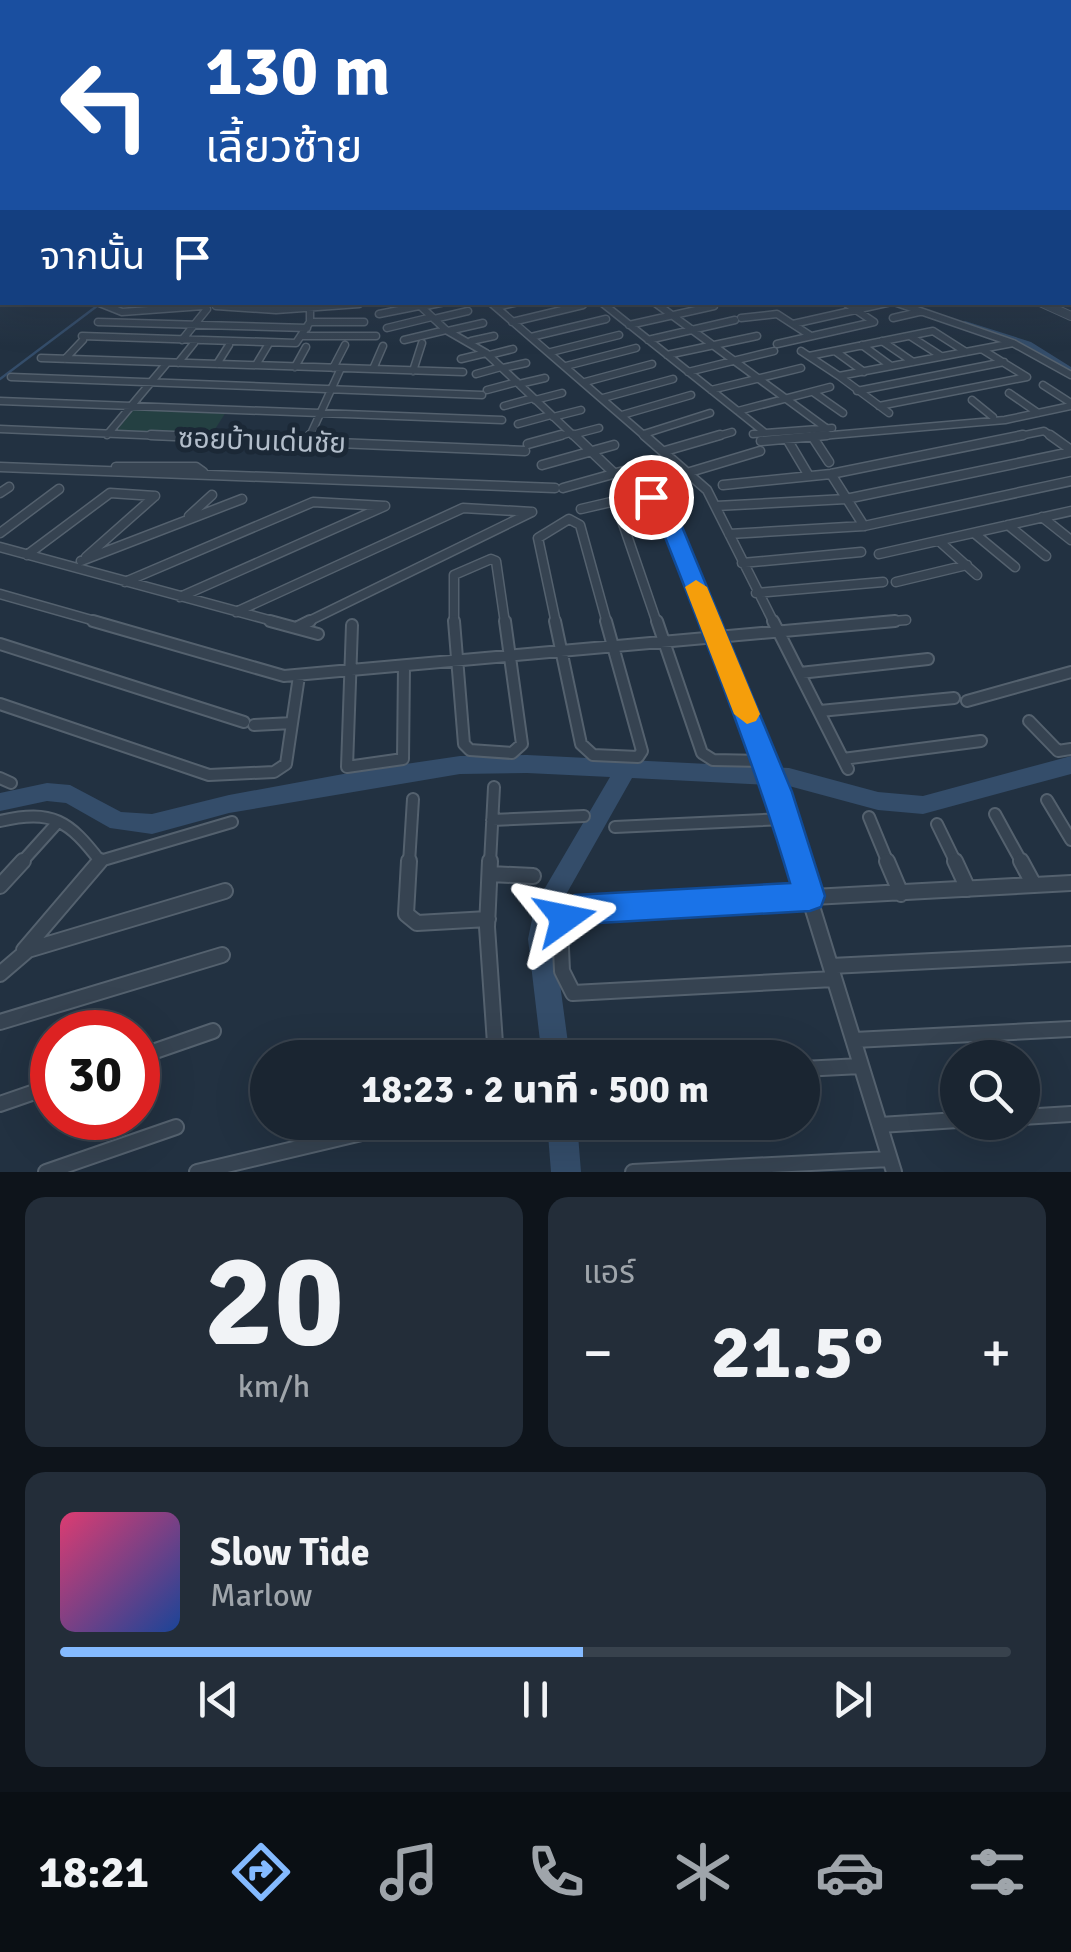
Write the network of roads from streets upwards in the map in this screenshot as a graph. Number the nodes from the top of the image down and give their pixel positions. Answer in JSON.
{"nodes":[{"id":1,"x":103,"y":305,"type":"edge"},
{"id":2,"x":210,"y":305,"type":"edge"},
{"id":3,"x":419,"y":305,"type":"edge"},
{"id":4,"x":493,"y":305,"type":"edge"},
{"id":5,"x":583,"y":305,"type":"edge"},
{"id":6,"x":605,"y":305,"type":"edge"},
{"id":7,"x":658,"y":305,"type":"edge"},
{"id":8,"x":849,"y":305,"type":"edge"},
{"id":9,"x":879,"y":305,"type":"edge"},
{"id":10,"x":900,"y":305,"type":"edge"},
{"id":11,"x":1047,"y":305,"type":"edge"},
{"id":12,"x":309,"y":306,"type":"edge"},
{"id":13,"x":714,"y":306,"type":"dead end"},
{"id":14,"x":858,"y":310,"type":"junction"},
{"id":15,"x":112,"y":311,"type":"junction"},
{"id":16,"x":468,"y":312,"type":"dead end"},
{"id":17,"x":919,"y":312,"type":"junction"},
{"id":18,"x":379,"y":314,"type":"dead end"},
{"id":19,"x":672,"y":315,"type":"junction"},
{"id":20,"x":1071,"y":316,"type":"edge"},
{"id":21,"x":433,"y":318,"type":"junction"},
{"id":22,"x":893,"y":318,"type":"dead end"},
{"id":23,"x":606,"y":319,"type":"dead end"},
{"id":24,"x":98,"y":322,"type":"junction"},
{"id":25,"x":364,"y":322,"type":"dead end"},
{"id":26,"x":512,"y":322,"type":"junction"},
{"id":27,"x":483,"y":323,"type":"dead end"},
{"id":28,"x":194,"y":324,"type":"junction"},
{"id":29,"x":629,"y":324,"type":"junction"},
{"id":30,"x":793,"y":324,"type":"junction"},
{"id":31,"x":309,"y":325,"type":"junction"},
{"id":32,"x":387,"y":328,"type":"dead end"},
{"id":33,"x":692,"y":330,"type":"junction"},
{"id":34,"x":447,"y":331,"type":"junction"},
{"id":35,"x":620,"y":335,"type":"dead end"},
{"id":36,"x":302,"y":336,"type":"junction"},
{"id":37,"x":376,"y":336,"type":"dead end"},
{"id":38,"x":494,"y":336,"type":"dead end"},
{"id":39,"x":757,"y":336,"type":"dead end"},
{"id":40,"x":811,"y":336,"type":"junction"},
{"id":41,"x":910,"y":336,"type":"junction"},
{"id":42,"x":531,"y":337,"type":"junction"},
{"id":43,"x":84,"y":340,"type":"dead end"},
{"id":44,"x":120,"y":340,"type":"dead end"},
{"id":45,"x":182,"y":340,"type":"junction"},
{"id":46,"x":404,"y":340,"type":"dead end"},
{"id":47,"x":648,"y":340,"type":"junction"},
{"id":48,"x":471,"y":341,"type":"junction"},
{"id":49,"x":882,"y":342,"type":"junction"},
{"id":50,"x":194,"y":343,"type":"dead end"},
{"id":51,"x":422,"y":343,"type":"dead end"},
{"id":52,"x":1013,"y":343,"type":"junction"},
{"id":53,"x":154,"y":344,"type":"dead end"},
{"id":54,"x":268,"y":345,"type":"dead end"},
{"id":55,"x":712,"y":345,"type":"junction"},
{"id":56,"x":229,"y":346,"type":"dead end"},
{"id":57,"x":344,"y":346,"type":"dead end"},
{"id":58,"x":383,"y":346,"type":"dead end"},
{"id":59,"x":862,"y":346,"type":"junction"},
{"id":60,"x":306,"y":347,"type":"dead end"},
{"id":61,"x":636,"y":348,"type":"dead end"},
{"id":62,"x":513,"y":349,"type":"dead end"},
{"id":63,"x":982,"y":349,"type":"junction"},
{"id":64,"x":835,"y":351,"type":"junction"},
{"id":65,"x":550,"y":352,"type":"junction"},
{"id":66,"x":966,"y":352,"type":"junction"},
{"id":67,"x":487,"y":354,"type":"junction"},
{"id":68,"x":667,"y":355,"type":"junction"},
{"id":69,"x":942,"y":356,"type":"junction"},
{"id":70,"x":41,"y":358,"type":"dead end"},
{"id":71,"x":65,"y":358,"type":"junction"},
{"id":72,"x":461,"y":359,"type":"dead end"},
{"id":73,"x":103,"y":360,"type":"junction"},
{"id":74,"x":141,"y":361,"type":"junction"},
{"id":75,"x":734,"y":361,"type":"junction"},
{"id":76,"x":167,"y":362,"type":"junction"},
{"id":77,"x":913,"y":362,"type":"junction"},
{"id":78,"x":1004,"y":362,"type":"junction"},
{"id":79,"x":178,"y":363,"type":"junction"},
{"id":80,"x":526,"y":363,"type":"dead end"},
{"id":81,"x":652,"y":364,"type":"dead end"},
{"id":82,"x":214,"y":366,"type":"junction"},
{"id":83,"x":566,"y":366,"type":"junction"},
{"id":84,"x":891,"y":366,"type":"junction"},
{"id":85,"x":253,"y":368,"type":"junction"},
{"id":86,"x":337,"y":368,"type":"junction"},
{"id":87,"x":502,"y":368,"type":"junction"},
{"id":88,"x":801,"y":368,"type":"dead end"},
{"id":89,"x":294,"y":369,"type":"junction"},
{"id":90,"x":373,"y":369,"type":"junction"},
{"id":91,"x":413,"y":370,"type":"junction"},
{"id":92,"x":464,"y":372,"type":"dead end"},
{"id":93,"x":688,"y":372,"type":"junction"},
{"id":94,"x":864,"y":372,"type":"junction"},
{"id":95,"x":476,"y":374,"type":"dead end"},
{"id":96,"x":839,"y":376,"type":"junction"},
{"id":97,"x":1026,"y":376,"type":"junction"},
{"id":98,"x":1071,"y":376,"type":"edge"},
{"id":99,"x":12,"y":377,"type":"dead end"},
{"id":100,"x":545,"y":378,"type":"dead end"},
{"id":101,"x":757,"y":378,"type":"junction"},
{"id":102,"x":673,"y":379,"type":"dead end"},
{"id":103,"x":585,"y":382,"type":"junction"},
{"id":104,"x":518,"y":383,"type":"junction"},
{"id":105,"x":150,"y":384,"type":"junction"},
{"id":106,"x":198,"y":386,"type":"junction"},
{"id":107,"x":240,"y":387,"type":"junction"},
{"id":108,"x":830,"y":387,"type":"dead end"},
{"id":109,"x":283,"y":388,"type":"junction"},
{"id":110,"x":331,"y":390,"type":"junction"},
{"id":111,"x":711,"y":390,"type":"junction"},
{"id":112,"x":857,"y":391,"type":"junction"},
{"id":113,"x":813,"y":392,"type":"junction"},
{"id":114,"x":484,"y":393,"type":"joint"},
{"id":115,"x":562,"y":393,"type":"dead end"},
{"id":116,"x":1009,"y":393,"type":"dead end"},
{"id":117,"x":691,"y":396,"type":"dead end"},
{"id":118,"x":603,"y":398,"type":"junction"},
{"id":119,"x":788,"y":398,"type":"junction"},
{"id":120,"x":534,"y":399,"type":"junction"},
{"id":121,"x":0,"y":400,"type":"edge"},
{"id":122,"x":972,"y":400,"type":"dead end"},
{"id":123,"x":1071,"y":405,"type":"edge"},
{"id":124,"x":504,"y":406,"type":"dead end"},
{"id":125,"x":878,"y":406,"type":"junction"},
{"id":126,"x":131,"y":407,"type":"junction"},
{"id":127,"x":581,"y":410,"type":"dead end"},
{"id":128,"x":738,"y":411,"type":"junction"},
{"id":129,"x":710,"y":413,"type":"dead end"},
{"id":130,"x":842,"y":413,"type":"dead end"},
{"id":131,"x":889,"y":413,"type":"dead end"},
{"id":132,"x":1038,"y":413,"type":"junction"},
{"id":133,"x":320,"y":414,"type":"junction"},
{"id":134,"x":622,"y":415,"type":"junction"},
{"id":135,"x":1024,"y":415,"type":"junction"},
{"id":136,"x":552,"y":416,"type":"junction"},
{"id":137,"x":992,"y":417,"type":"junction"},
{"id":138,"x":502,"y":420,"type":"dead end"},
{"id":139,"x":518,"y":424,"type":"dead end"},
{"id":140,"x":599,"y":428,"type":"dead end"},
{"id":141,"x":0,"y":429,"type":"edge"},
{"id":142,"x":732,"y":432,"type":"dead end"},
{"id":143,"x":829,"y":432,"type":"junction"},
{"id":144,"x":571,"y":434,"type":"junction"},
{"id":145,"x":644,"y":434,"type":"junction"},
{"id":146,"x":753,"y":434,"type":"dead end"},
{"id":147,"x":107,"y":435,"type":"junction"},
{"id":148,"x":812,"y":436,"type":"junction"},
{"id":149,"x":787,"y":439,"type":"junction"},
{"id":150,"x":762,"y":442,"type":"junction"},
{"id":151,"x":307,"y":443,"type":"junction"},
{"id":152,"x":614,"y":445,"type":"dead end"},
{"id":153,"x":526,"y":447,"type":"joint"},
{"id":154,"x":665,"y":451,"type":"junction"},
{"id":155,"x":1071,"y":451,"type":"edge"},
{"id":156,"x":590,"y":452,"type":"junction"},
{"id":157,"x":830,"y":462,"type":"dead end"},
{"id":158,"x":542,"y":464,"type":"dead end"},
{"id":159,"x":638,"y":466,"type":"dead end"},
{"id":160,"x":0,"y":467,"type":"edge"},
{"id":161,"x":690,"y":472,"type":"junction"},
{"id":162,"x":614,"y":473,"type":"junction"},
{"id":163,"x":831,"y":474,"type":"junction"},
{"id":164,"x":809,"y":476,"type":"junction"},
{"id":165,"x":1071,"y":481,"type":"edge"},
{"id":166,"x":723,"y":484,"type":"dead end"},
{"id":167,"x":9,"y":487,"type":"dead end"},
{"id":168,"x":559,"y":488,"type":"joint"},
{"id":169,"x":59,"y":489,"type":"dead end"},
{"id":170,"x":660,"y":490,"type":"dead end"},
{"id":171,"x":0,"y":493,"type":"edge"},
{"id":172,"x":212,"y":494,"type":"dead end"},
{"id":173,"x":637,"y":496,"type":"junction"},
{"id":174,"x":242,"y":498,"type":"dead end"},
{"id":175,"x":846,"y":499,"type":"junction"},
{"id":176,"x":716,"y":506,"type":"junction"},
{"id":177,"x":581,"y":509,"type":"dead end"},
{"id":178,"x":1069,"y":513,"type":"edge"},
{"id":179,"x":1042,"y":517,"type":"junction"},
{"id":180,"x":183,"y":521,"type":"junction"},
{"id":181,"x":1008,"y":525,"type":"junction"},
{"id":182,"x":864,"y":526,"type":"junction"},
{"id":183,"x":0,"y":533,"type":"edge"},
{"id":184,"x":974,"y":533,"type":"junction"},
{"id":185,"x":729,"y":534,"type":"junction"},
{"id":186,"x":1071,"y":540,"type":"edge"},
{"id":187,"x":939,"y":541,"type":"junction"},
{"id":188,"x":0,"y":548,"type":"edge"},
{"id":189,"x":861,"y":552,"type":"dead end"},
{"id":190,"x":879,"y":554,"type":"dead end"},
{"id":191,"x":27,"y":555,"type":"junction"},
{"id":192,"x":1046,"y":556,"type":"dead end"},
{"id":193,"x":742,"y":563,"type":"junction"},
{"id":194,"x":77,"y":564,"type":"junction"},
{"id":195,"x":967,"y":565,"type":"junction"},
{"id":196,"x":1015,"y":567,"type":"dead end"},
{"id":197,"x":977,"y":575,"type":"dead end"},
{"id":198,"x":125,"y":582,"type":"junction"},
{"id":199,"x":882,"y":582,"type":"dead end"},
{"id":200,"x":896,"y":582,"type":"dead end"},
{"id":201,"x":756,"y":593,"type":"junction"},
{"id":202,"x":0,"y":594,"type":"edge"},
{"id":203,"x":180,"y":597,"type":"junction"},
{"id":204,"x":236,"y":612,"type":"junction"},
{"id":205,"x":906,"y":620,"type":"dead end"},
{"id":206,"x":352,"y":625,"type":"dead end"},
{"id":207,"x":296,"y":628,"type":"junction"},
{"id":208,"x":778,"y":630,"type":"junction"},
{"id":209,"x":318,"y":634,"type":"dead end"},
{"id":210,"x":716,"y":636,"type":"junction"},
{"id":211,"x":664,"y":642,"type":"junction"},
{"id":212,"x":0,"y":644,"type":"edge"},
{"id":213,"x":614,"y":646,"type":"junction"},
{"id":214,"x":562,"y":651,"type":"junction"},
{"id":215,"x":510,"y":656,"type":"junction"},
{"id":216,"x":928,"y":659,"type":"dead end"},
{"id":217,"x":457,"y":661,"type":"junction"},
{"id":218,"x":404,"y":666,"type":"junction"},
{"id":219,"x":352,"y":671,"type":"junction"},
{"id":220,"x":1071,"y":672,"type":"edge"},
{"id":221,"x":800,"y":673,"type":"junction"},
{"id":222,"x":299,"y":676,"type":"junction"},
{"id":223,"x":954,"y":698,"type":"dead end"},
{"id":224,"x":967,"y":700,"type":"dead end"},
{"id":225,"x":0,"y":704,"type":"edge"},
{"id":226,"x":820,"y":712,"type":"junction"},
{"id":227,"x":1030,"y":722,"type":"dead end"},
{"id":228,"x":292,"y":723,"type":"junction"},
{"id":229,"x":981,"y":741,"type":"dead end"},
{"id":230,"x":1071,"y":748,"type":"edge"},
{"id":231,"x":765,"y":761,"type":"junction"},
{"id":232,"x":494,"y":787,"type":"dead end"},
{"id":233,"x":413,"y":799,"type":"dead end"},
{"id":234,"x":1047,"y":800,"type":"dead end"},
{"id":235,"x":995,"y":814,"type":"dead end"},
{"id":236,"x":584,"y":816,"type":"dead end"},
{"id":237,"x":869,"y":818,"type":"dead end"},
{"id":238,"x":784,"y":819,"type":"junction"},
{"id":239,"x":492,"y":820,"type":"junction"},
{"id":240,"x":0,"y":821,"type":"edge"},
{"id":241,"x":58,"y":822,"type":"junction"},
{"id":242,"x":232,"y":822,"type":"dead end"},
{"id":243,"x":937,"y":824,"type":"dead end"},
{"id":244,"x":614,"y":827,"type":"dead end"},
{"id":245,"x":1071,"y":840,"type":"edge"},
{"id":246,"x":100,"y":861,"type":"junction"},
{"id":247,"x":490,"y":874,"type":"junction"},
{"id":248,"x":533,"y":876,"type":"dead end"},
{"id":249,"x":1071,"y":883,"type":"edge"},
{"id":250,"x":1034,"y":885,"type":"junction"},
{"id":251,"x":0,"y":886,"type":"edge"},
{"id":252,"x":968,"y":889,"type":"junction"},
{"id":253,"x":225,"y":891,"type":"dead end"},
{"id":254,"x":901,"y":894,"type":"junction"},
{"id":255,"x":810,"y":896,"type":"junction"},
{"id":256,"x":488,"y":919,"type":"junction"},
{"id":257,"x":1071,"y":954,"type":"edge"},
{"id":258,"x":222,"y":955,"type":"dead end"},
{"id":259,"x":19,"y":957,"type":"junction"},
{"id":260,"x":832,"y":973,"type":"junction"},
{"id":261,"x":0,"y":974,"type":"edge"},
{"id":262,"x":0,"y":1022,"type":"edge"},
{"id":263,"x":1071,"y":1028,"type":"edge"},
{"id":264,"x":213,"y":1031,"type":"dead end"},
{"id":265,"x":495,"y":1040,"type":"edge"},
{"id":266,"x":854,"y":1040,"type":"junction"},
{"id":267,"x":160,"y":1049,"type":"edge"},
{"id":268,"x":861,"y":1066,"type":"junction"},
{"id":269,"x":820,"y":1068,"type":"edge"},
{"id":270,"x":30,"y":1094,"type":"edge"},
{"id":271,"x":0,"y":1104,"type":"edge"},
{"id":272,"x":1071,"y":1114,"type":"edge"},
{"id":273,"x":1040,"y":1115,"type":"edge"},
{"id":274,"x":940,"y":1121,"type":"edge"},
{"id":275,"x":880,"y":1125,"type":"junction"},
{"id":276,"x":176,"y":1127,"type":"dead end"},
{"id":277,"x":340,"y":1140,"type":"edge"},
{"id":278,"x":892,"y":1166,"type":"edge"},
{"id":279,"x":239,"y":1167,"type":"edge"},
{"id":280,"x":46,"y":1172,"type":"edge"},
{"id":281,"x":197,"y":1172,"type":"edge"},
{"id":282,"x":633,"y":1172,"type":"edge"}],
"edges":[{"from":1,"to":15,"type":"street"},
{"from":2,"to":12,"type":"street"},
{"from":2,"to":15,"type":"street"},
{"from":2,"to":28,"type":"street"},
{"from":3,"to":18,"type":"street"},
{"from":3,"to":21,"type":"street"},
{"from":4,"to":26,"type":"street"},
{"from":5,"to":26,"type":"street"},
{"from":6,"to":29,"type":"street"},
{"from":7,"to":19,"type":"street"},
{"from":8,"to":14,"type":"street"},
{"from":9,"to":14,"type":"street"},
{"from":10,"to":17,"type":"street"},
{"from":11,"to":20,"type":"street"},
{"from":12,"to":31,"type":"street"},
{"from":13,"to":19,"type":"street"},
{"from":14,"to":30,"type":"street"},
{"from":14,"to":40,"type":"street"},
{"from":15,"to":24,"type":"street"},
{"from":16,"to":21,"type":"street"},
{"from":17,"to":22,"type":"street"},
{"from":17,"to":52,"type":"street"},
{"from":19,"to":29,"type":"street"},
{"from":19,"to":33,"type":"street"},
{"from":21,"to":32,"type":"street"},
{"from":21,"to":34,"type":"street"},
{"from":23,"to":42,"type":"street"},
{"from":24,"to":28,"type":"street"},
{"from":24,"to":45,"type":"street"},
{"from":25,"to":31,"type":"street"},
{"from":26,"to":42,"type":"street"},
{"from":27,"to":34,"type":"street"},
{"from":28,"to":31,"type":"street"},
{"from":28,"to":45,"type":"street"},
{"from":29,"to":47,"type":"street"},
{"from":30,"to":33,"type":"street"},
{"from":30,"to":40,"type":"street"},
{"from":31,"to":36,"type":"street"},
{"from":33,"to":47,"type":"street"},
{"from":33,"to":55,"type":"street"},
{"from":34,"to":46,"type":"street"},
{"from":34,"to":48,"type":"street"},
{"from":35,"to":65,"type":"street"},
{"from":36,"to":37,"type":"street"},
{"from":36,"to":45,"type":"street"},
{"from":38,"to":48,"type":"street"},
{"from":39,"to":55,"type":"street"},
{"from":40,"to":75,"type":"street"},
{"from":41,"to":49,"type":"street"},
{"from":41,"to":66,"type":"street"},
{"from":41,"to":69,"type":"street"},
{"from":42,"to":65,"type":"street"},
{"from":43,"to":71,"type":"street"},
{"from":44,"to":73,"type":"street"},
{"from":47,"to":68,"type":"street"},
{"from":48,"to":67,"type":"street"},
{"from":49,"to":59,"type":"street"},
{"from":49,"to":77,"type":"street"},
{"from":50,"to":79,"type":"street"},
{"from":51,"to":91,"type":"street"},
{"from":52,"to":63,"type":"street"},
{"from":52,"to":98,"type":"street"},
{"from":53,"to":74,"type":"street"},
{"from":54,"to":85,"type":"street"},
{"from":55,"to":68,"type":"street"},
{"from":55,"to":75,"type":"street"},
{"from":56,"to":82,"type":"street"},
{"from":57,"to":86,"type":"street"},
{"from":58,"to":90,"type":"street"},
{"from":59,"to":64,"type":"street"},
{"from":59,"to":84,"type":"street"},
{"from":60,"to":89,"type":"street"},
{"from":61,"to":83,"type":"street"},
{"from":62,"to":67,"type":"street"},
{"from":63,"to":66,"type":"street"},
{"from":63,"to":78,"type":"street"},
{"from":64,"to":94,"type":"street"},
{"from":64,"to":96,"type":"street"},
{"from":65,"to":83,"type":"street"},
{"from":66,"to":69,"type":"street"},
{"from":67,"to":72,"type":"street"},
{"from":67,"to":87,"type":"street"},
{"from":68,"to":93,"type":"street"},
{"from":69,"to":77,"type":"street"},
{"from":70,"to":71,"type":"street"},
{"from":71,"to":73,"type":"street"},
{"from":73,"to":74,"type":"street"},
{"from":74,"to":76,"type":"street"},
{"from":75,"to":93,"type":"street"},
{"from":75,"to":101,"type":"street"},
{"from":76,"to":79,"type":"street"},
{"from":76,"to":105,"type":"street"},
{"from":77,"to":84,"type":"street"},
{"from":78,"to":97,"type":"street"},
{"from":78,"to":112,"type":"street"},
{"from":79,"to":82,"type":"street"},
{"from":80,"to":87,"type":"street"},
{"from":81,"to":103,"type":"street"},
{"from":82,"to":85,"type":"street"},
{"from":82,"to":106,"type":"street"},
{"from":83,"to":103,"type":"street"},
{"from":84,"to":94,"type":"street"},
{"from":85,"to":89,"type":"street"},
{"from":85,"to":107,"type":"street"},
{"from":86,"to":89,"type":"street"},
{"from":86,"to":90,"type":"street"},
{"from":86,"to":110,"type":"street"},
{"from":87,"to":95,"type":"street"},
{"from":87,"to":104,"type":"street"},
{"from":88,"to":101,"type":"street"},
{"from":89,"to":109,"type":"street"},
{"from":90,"to":91,"type":"street"},
{"from":91,"to":92,"type":"street"},
{"from":93,"to":111,"type":"street"},
{"from":94,"to":96,"type":"street"},
{"from":96,"to":112,"type":"street"},
{"from":97,"to":123,"type":"street"},
{"from":97,"to":125,"type":"street"},
{"from":99,"to":105,"type":"street"},
{"from":100,"to":104,"type":"street"},
{"from":101,"to":111,"type":"street"},
{"from":101,"to":119,"type":"street"},
{"from":102,"to":118,"type":"street"},
{"from":103,"to":118,"type":"street"},
{"from":104,"to":114,"type":"street"},
{"from":104,"to":120,"type":"street"},
{"from":105,"to":106,"type":"street"},
{"from":105,"to":126,"type":"street"},
{"from":106,"to":107,"type":"street"},
{"from":107,"to":109,"type":"street"},
{"from":108,"to":113,"type":"street"},
{"from":109,"to":110,"type":"street"},
{"from":110,"to":114,"type":"street"},
{"from":110,"to":133,"type":"street"},
{"from":111,"to":128,"type":"street"},
{"from":112,"to":125,"type":"street"},
{"from":113,"to":119,"type":"street"},
{"from":113,"to":130,"type":"street"},
{"from":115,"to":120,"type":"street"},
{"from":116,"to":132,"type":"street"},
{"from":117,"to":134,"type":"street"},
{"from":118,"to":134,"type":"street"},
{"from":119,"to":128,"type":"street"},
{"from":119,"to":143,"type":"street"},
{"from":120,"to":124,"type":"street"},
{"from":120,"to":136,"type":"street"},
{"from":121,"to":126,"type":"street"},
{"from":122,"to":137,"type":"street"},
{"from":123,"to":132,"type":"street"},
{"from":125,"to":131,"type":"street"},
{"from":126,"to":133,"type":"street"},
{"from":126,"to":147,"type":"street"},
{"from":127,"to":136,"type":"street"},
{"from":128,"to":150,"type":"street"},
{"from":129,"to":145,"type":"street"},
{"from":132,"to":135,"type":"street"},
{"from":133,"to":138,"type":"street"},
{"from":133,"to":151,"type":"street"},
{"from":134,"to":145,"type":"street"},
{"from":135,"to":137,"type":"street"},
{"from":135,"to":143,"type":"street"},
{"from":136,"to":139,"type":"street"},
{"from":136,"to":144,"type":"street"},
{"from":137,"to":143,"type":"street"},
{"from":140,"to":144,"type":"street"},
{"from":141,"to":147,"type":"street","name":"ซอยบ้านเด่นชัย"},
{"from":142,"to":154,"type":"street"},
{"from":143,"to":148,"type":"street"},
{"from":143,"to":150,"type":"street"},
{"from":144,"to":153,"type":"street"},
{"from":144,"to":156,"type":"street"},
{"from":145,"to":154,"type":"street"},
{"from":146,"to":150,"type":"street"},
{"from":147,"to":151,"type":"street","name":"ซอยบ้านเด่นชัย"},
{"from":148,"to":149,"type":"street"},
{"from":148,"to":157,"type":"street"},
{"from":149,"to":150,"type":"street"},
{"from":149,"to":164,"type":"street"},
{"from":150,"to":161,"type":"street"},
{"from":151,"to":153,"type":"street","name":"ซอยบ้านเด่นชัย"},
{"from":152,"to":156,"type":"street"},
{"from":154,"to":161,"type":"street"},
{"from":155,"to":163,"type":"street"},
{"from":155,"to":175,"type":"street"},
{"from":156,"to":158,"type":"street"},
{"from":156,"to":162,"type":"street"},
{"from":159,"to":162,"type":"street"},
{"from":160,"to":168,"type":"street"},
{"from":161,"to":176,"type":"street"},
{"from":162,"to":168,"type":"street"},
{"from":162,"to":173,"type":"street"},
{"from":163,"to":164,"type":"street"},
{"from":163,"to":175,"type":"street"},
{"from":164,"to":166,"type":"street"},
{"from":165,"to":182,"type":"street"},
{"from":167,"to":171,"type":"street"},
{"from":169,"to":183,"type":"street"},
{"from":170,"to":173,"type":"street"},
{"from":172,"to":180,"type":"street"},
{"from":173,"to":177,"type":"street"},
{"from":174,"to":180,"type":"street"},
{"from":175,"to":176,"type":"street"},
{"from":175,"to":182,"type":"street"},
{"from":176,"to":185,"type":"street"},
{"from":178,"to":179,"type":"street"},
{"from":179,"to":181,"type":"street"},
{"from":179,"to":186,"type":"street"},
{"from":180,"to":194,"type":"street"},
{"from":181,"to":184,"type":"street"},
{"from":181,"to":192,"type":"street"},
{"from":182,"to":185,"type":"street"},
{"from":184,"to":187,"type":"street"},
{"from":184,"to":196,"type":"street"},
{"from":185,"to":193,"type":"street"},
{"from":187,"to":190,"type":"street"},
{"from":187,"to":195,"type":"street"},
{"from":188,"to":191,"type":"street"},
{"from":189,"to":193,"type":"street"},
{"from":191,"to":194,"type":"street"},
{"from":191,"to":194,"type":"street"},
{"from":193,"to":201,"type":"street"},
{"from":194,"to":198,"type":"street"},
{"from":195,"to":197,"type":"street"},
{"from":195,"to":200,"type":"street"},
{"from":198,"to":203,"type":"street"},
{"from":198,"to":203,"type":"street"},
{"from":199,"to":201,"type":"street"},
{"from":201,"to":208,"type":"street"},
{"from":202,"to":222,"type":"street"},
{"from":203,"to":204,"type":"street"},
{"from":204,"to":207,"type":"street"},
{"from":204,"to":207,"type":"street"},
{"from":205,"to":208,"type":"street"},
{"from":206,"to":219,"type":"street"},
{"from":207,"to":209,"type":"street"},
{"from":208,"to":210,"type":"street"},
{"from":208,"to":221,"type":"street"},
{"from":210,"to":211,"type":"street"},
{"from":210,"to":211,"type":"street"},
{"from":210,"to":231,"type":"street"},
{"from":211,"to":213,"type":"street"},
{"from":211,"to":231,"type":"street"},
{"from":212,"to":228,"type":"street"},
{"from":213,"to":214,"type":"street"},
{"from":213,"to":214,"type":"street"},
{"from":213,"to":214,"type":"street"},
{"from":214,"to":215,"type":"street"},
{"from":215,"to":217,"type":"street"},
{"from":215,"to":217,"type":"street"},
{"from":215,"to":217,"type":"street"},
{"from":216,"to":221,"type":"street"},
{"from":217,"to":218,"type":"street"},
{"from":218,"to":219,"type":"street"},
{"from":218,"to":219,"type":"street"},
{"from":219,"to":222,"type":"street"},
{"from":220,"to":224,"type":"street"},
{"from":221,"to":226,"type":"street"},
{"from":222,"to":228,"type":"street"},
{"from":223,"to":226,"type":"street"},
{"from":225,"to":228,"type":"street"},
{"from":226,"to":229,"type":"street"},
{"from":227,"to":230,"type":"street"},
{"from":231,"to":238,"type":"street"},
{"from":232,"to":239,"type":"street"},
{"from":233,"to":256,"type":"street"},
{"from":234,"to":245,"type":"street"},
{"from":235,"to":250,"type":"street"},
{"from":236,"to":239,"type":"street"},
{"from":237,"to":254,"type":"street"},
{"from":238,"to":244,"type":"street"},
{"from":238,"to":255,"type":"street"},
{"from":239,"to":247,"type":"street"},
{"from":240,"to":241,"type":"street"},
{"from":241,"to":246,"type":"street"},
{"from":241,"to":251,"type":"street"},
{"from":242,"to":246,"type":"street"},
{"from":243,"to":252,"type":"street"},
{"from":246,"to":259,"type":"street"},
{"from":247,"to":248,"type":"street"},
{"from":247,"to":256,"type":"street"},
{"from":249,"to":250,"type":"street"},
{"from":250,"to":252,"type":"street"},
{"from":252,"to":254,"type":"street"},
{"from":253,"to":259,"type":"street"},
{"from":254,"to":255,"type":"street"},
{"from":255,"to":260,"type":"street"},
{"from":255,"to":260,"type":"street"},
{"from":256,"to":265,"type":"street"},
{"from":257,"to":260,"type":"street"},
{"from":258,"to":262,"type":"street"},
{"from":259,"to":261,"type":"street"},
{"from":260,"to":266,"type":"street"},
{"from":263,"to":266,"type":"street"},
{"from":264,"to":267,"type":"street"},
{"from":266,"to":268,"type":"street"},
{"from":268,"to":269,"type":"street"},
{"from":268,"to":275,"type":"street"},
{"from":270,"to":271,"type":"street"},
{"from":272,"to":273,"type":"street"},
{"from":274,"to":275,"type":"street"},
{"from":275,"to":278,"type":"street"},
{"from":276,"to":280,"type":"street"},
{"from":277,"to":279,"type":"street"},
{"from":278,"to":282,"type":"street"},
{"from":279,"to":281,"type":"street"}]}
